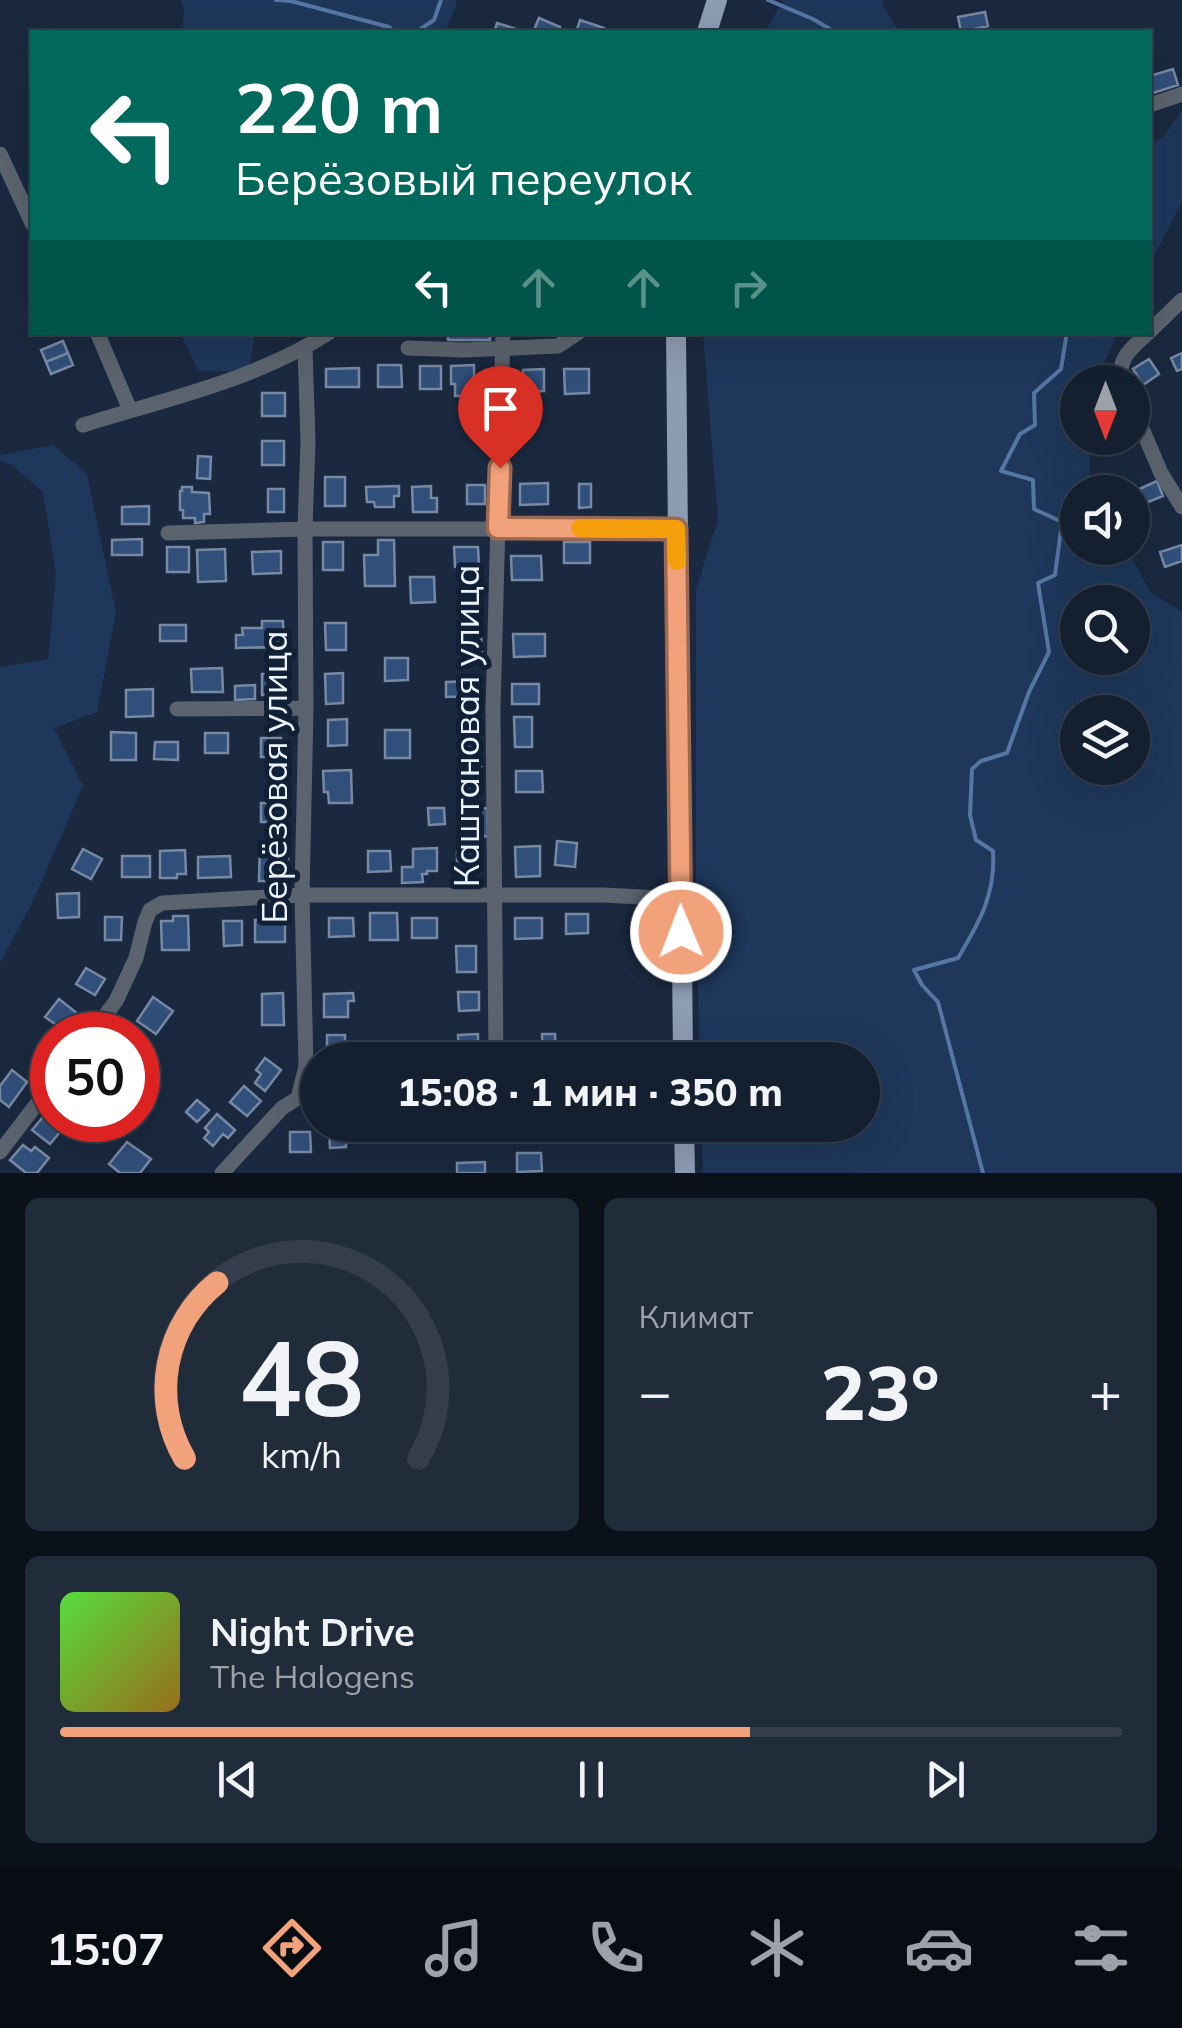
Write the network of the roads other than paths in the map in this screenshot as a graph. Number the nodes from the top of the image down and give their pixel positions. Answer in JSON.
{"nodes":[{"id":1,"x":1182,"y":94,"type":"edge"},
{"id":2,"x":1152,"y":104,"type":"edge"},
{"id":3,"x":0,"y":154,"type":"edge"},
{"id":4,"x":30,"y":220,"type":"edge"},
{"id":5,"x":1182,"y":300,"type":"edge"},
{"id":6,"x":1152,"y":329,"type":"edge"},
{"id":7,"x":97,"y":335,"type":"edge"},
{"id":8,"x":326,"y":335,"type":"edge"},
{"id":9,"x":574,"y":335,"type":"edge"},
{"id":10,"x":676,"y":335,"type":"edge"},
{"id":11,"x":1146,"y":335,"type":"edge"},
{"id":12,"x":502,"y":340,"type":"edge"},
{"id":13,"x":306,"y":348,"type":"junction"},
{"id":14,"x":408,"y":348,"type":"dead end"},
{"id":15,"x":1122,"y":365,"type":"edge"},
{"id":16,"x":130,"y":410,"type":"junction"},
{"id":17,"x":82,"y":425,"type":"dead end"},
{"id":18,"x":1150,"y":447,"type":"edge"},
{"id":19,"x":1182,"y":507,"type":"edge"},
{"id":20,"x":498,"y":528,"type":"junction"},
{"id":21,"x":305,"y":529,"type":"junction"},
{"id":22,"x":676,"y":529,"type":"junction"},
{"id":23,"x":168,"y":533,"type":"dead end"},
{"id":24,"x":177,"y":708,"type":"dead end"},
{"id":25,"x":306,"y":708,"type":"junction"},
{"id":26,"x":302,"y":895,"type":"junction"},
{"id":27,"x":494,"y":896,"type":"junction"},
{"id":28,"x":681,"y":900,"type":"junction"},
{"id":29,"x":108,"y":1012,"type":"edge"},
{"id":30,"x":496,"y":1042,"type":"edge"},
{"id":31,"x":683,"y":1042,"type":"edge"},
{"id":32,"x":30,"y":1113,"type":"edge"},
{"id":33,"x":684,"y":1142,"type":"edge"},
{"id":34,"x":0,"y":1152,"type":"edge"},
{"id":35,"x":222,"y":1173,"type":"edge"},
{"id":36,"x":685,"y":1173,"type":"edge"}],
"edges":[{"from":1,"to":2,"type":"street"},
{"from":3,"to":4,"type":"street"},
{"from":5,"to":6,"type":"street"},
{"from":7,"to":16,"type":"street"},
{"from":8,"to":13,"type":"street"},
{"from":9,"to":12,"type":"street"},
{"from":10,"to":22,"type":"main road"},
{"from":11,"to":15,"type":"street"},
{"from":12,"to":14,"type":"street"},
{"from":12,"to":20,"type":"street","name":"Каштановая улица"},
{"from":13,"to":16,"type":"street"},
{"from":13,"to":21,"type":"street","name":"Берёзовая улица"},
{"from":16,"to":17,"type":"street"},
{"from":18,"to":19,"type":"street"},
{"from":20,"to":21,"type":"street"},
{"from":20,"to":22,"type":"street"},
{"from":20,"to":27,"type":"street","name":"Каштановая улица"},
{"from":21,"to":23,"type":"street"},
{"from":21,"to":25,"type":"street","name":"Берёзовая улица"},
{"from":22,"to":28,"type":"main road"},
{"from":24,"to":25,"type":"street"},
{"from":25,"to":26,"type":"street","name":"Берёзовая улица"},
{"from":26,"to":27,"type":"street"},
{"from":26,"to":29,"type":"street"},
{"from":26,"to":35,"type":"street","name":"Берёзовая улица"},
{"from":27,"to":28,"type":"street"},
{"from":27,"to":30,"type":"street","name":"Каштановая улица"},
{"from":28,"to":31,"type":"main road"},
{"from":32,"to":34,"type":"street"},
{"from":33,"to":36,"type":"main road"}]}
